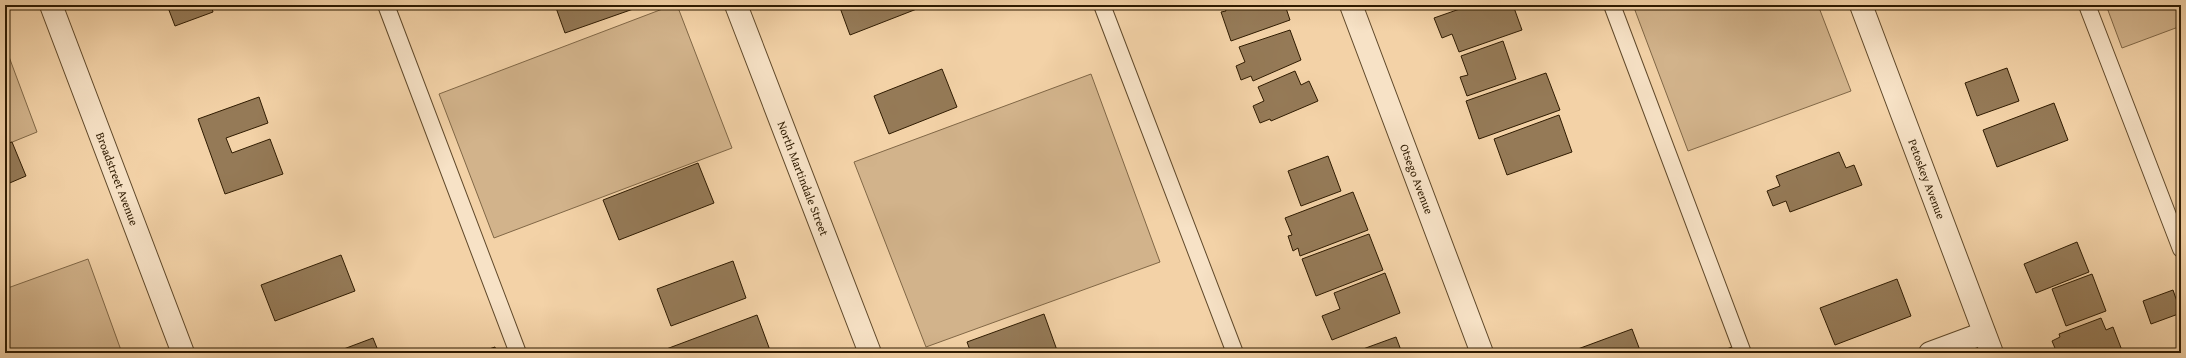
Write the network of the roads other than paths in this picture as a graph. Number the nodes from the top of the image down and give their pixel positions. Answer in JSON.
{"nodes":[{"id":1,"x":51,"y":5,"type":"edge"},
{"id":2,"x":386,"y":5,"type":"edge"},
{"id":3,"x":736,"y":5,"type":"edge"},
{"id":4,"x":1102,"y":5,"type":"edge"},
{"id":5,"x":1350,"y":5,"type":"edge"},
{"id":6,"x":1612,"y":5,"type":"edge"},
{"id":7,"x":1861,"y":5,"type":"edge"},
{"id":8,"x":2087,"y":5,"type":"edge"},
{"id":9,"x":2181,"y":249,"type":"edge"},
{"id":10,"x":1984,"y":333,"type":"junction"},
{"id":11,"x":183,"y":353,"type":"edge"},
{"id":12,"x":518,"y":353,"type":"edge"},
{"id":13,"x":870,"y":353,"type":"edge"},
{"id":14,"x":1235,"y":353,"type":"edge"},
{"id":15,"x":1482,"y":353,"type":"edge"},
{"id":16,"x":1744,"y":353,"type":"edge"},
{"id":17,"x":1930,"y":353,"type":"edge"},
{"id":18,"x":1992,"y":353,"type":"edge"}],
"edges":[{"from":1,"to":11,"type":"street","name":"Broadstreet Avenue"},
{"from":2,"to":12,"type":"lane"},
{"from":3,"to":13,"type":"street","name":"North Martindale Street"},
{"from":4,"to":14,"type":"lane"},
{"from":5,"to":15,"type":"street","name":"Otsego Avenue"},
{"from":6,"to":16,"type":"lane"},
{"from":7,"to":10,"type":"street","name":"Petoskey Avenue"},
{"from":8,"to":9,"type":"lane"},
{"from":10,"to":17,"type":"street"},
{"from":10,"to":18,"type":"street","name":"Petoskey Avenue"}]}
